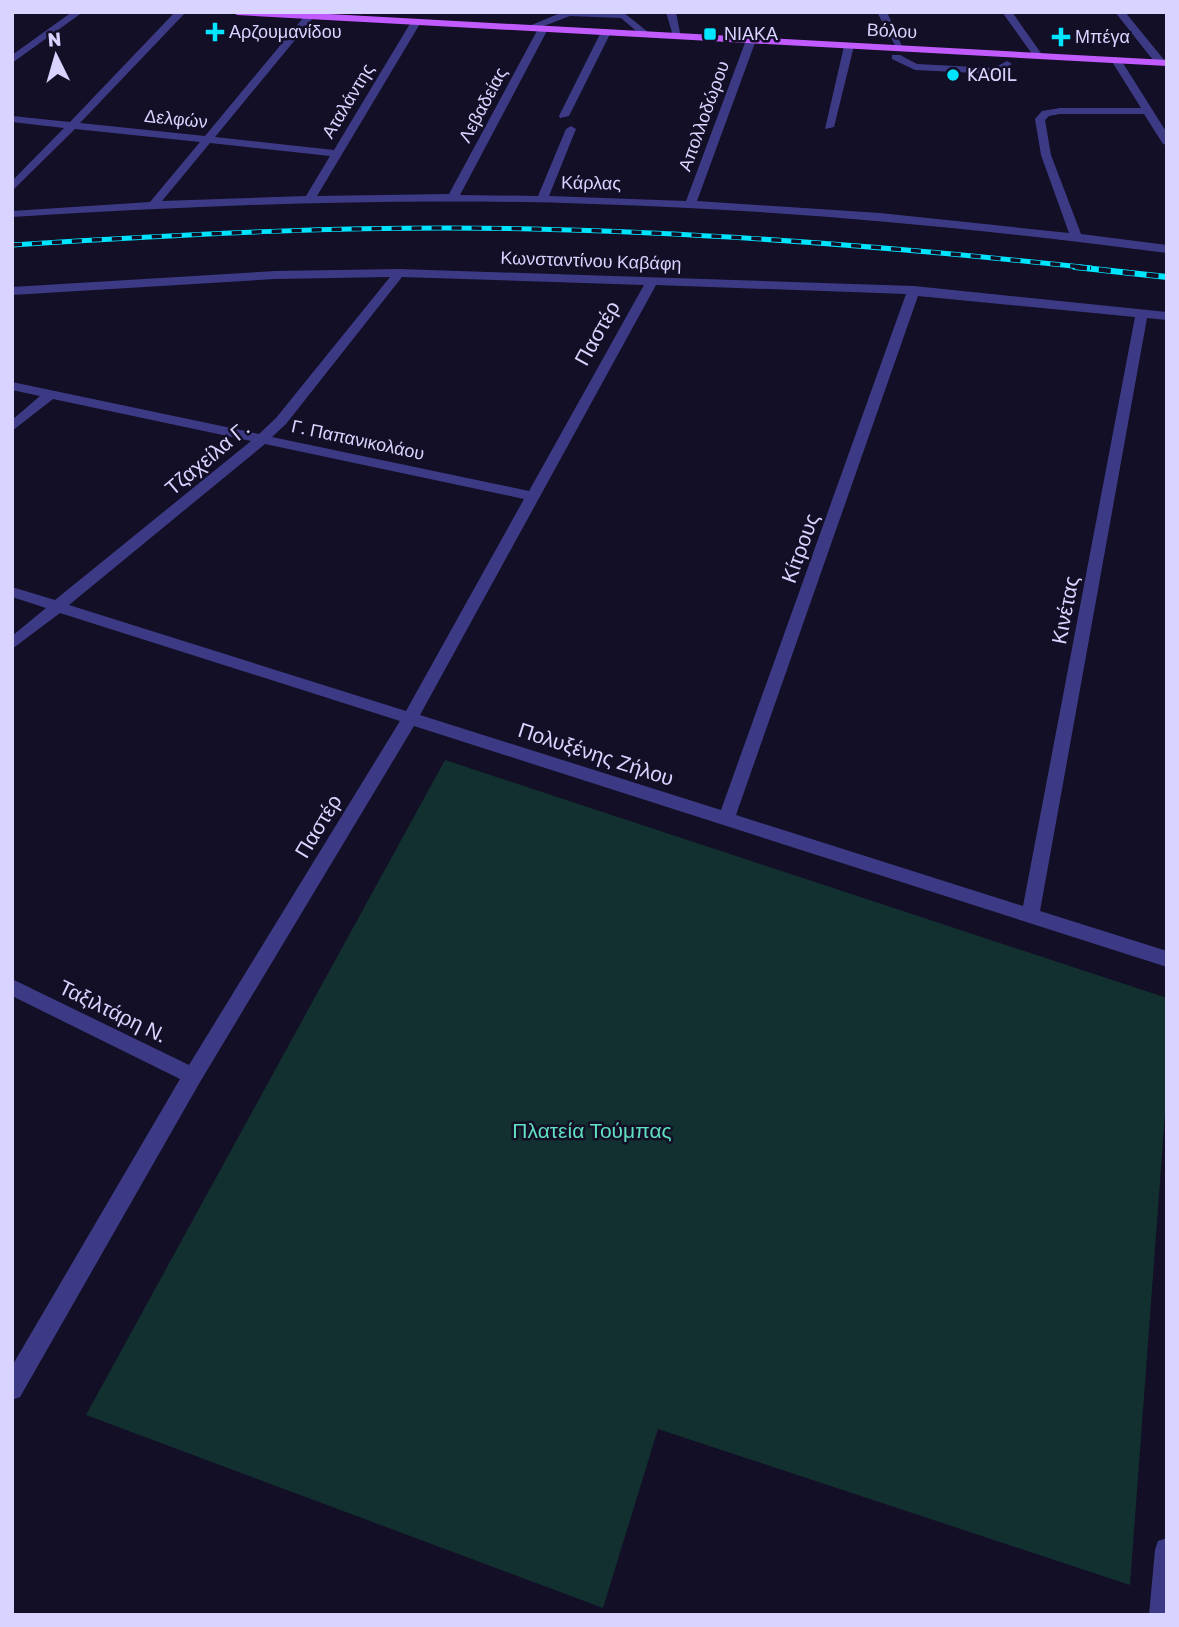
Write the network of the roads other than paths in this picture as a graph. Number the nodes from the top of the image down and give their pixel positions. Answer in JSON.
{"nodes":[{"id":1,"x":78,"y":12,"type":"edge"},
{"id":2,"x":181,"y":12,"type":"edge"},
{"id":3,"x":237,"y":12,"type":"edge"},
{"id":4,"x":671,"y":12,"type":"edge"},
{"id":5,"x":882,"y":12,"type":"edge"},
{"id":6,"x":1007,"y":12,"type":"edge"},
{"id":7,"x":1120,"y":12,"type":"edge"},
{"id":8,"x":312,"y":14,"type":"edge"},
{"id":9,"x":416,"y":22,"type":"junction"},
{"id":10,"x":538,"y":28,"type":"junction"},
{"id":11,"x":606,"y":32,"type":"junction"},
{"id":12,"x":645,"y":34,"type":"junction"},
{"id":13,"x":678,"y":36,"type":"junction"},
{"id":14,"x":751,"y":40,"type":"junction"},
{"id":15,"x":849,"y":46,"type":"junction"},
{"id":16,"x":898,"y":53,"type":"junction"},
{"id":17,"x":1038,"y":56,"type":"junction"},
{"id":18,"x":12,"y":60,"type":"edge"},
{"id":19,"x":1116,"y":60,"type":"junction"},
{"id":20,"x":1164,"y":63,"type":"edge"},
{"id":21,"x":1007,"y":64,"type":"dead end"},
{"id":22,"x":1147,"y":111,"type":"junction"},
{"id":23,"x":564,"y":116,"type":"dead end"},
{"id":24,"x":12,"y":120,"type":"edge"},
{"id":25,"x":70,"y":126,"type":"junction"},
{"id":26,"x":829,"y":127,"type":"dead end"},
{"id":27,"x":571,"y":129,"type":"dead end"},
{"id":28,"x":208,"y":140,"type":"junction"},
{"id":29,"x":1167,"y":142,"type":"edge"},
{"id":30,"x":336,"y":153,"type":"junction"},
{"id":31,"x":12,"y":188,"type":"edge"},
{"id":32,"x":310,"y":198,"type":"junction"},
{"id":33,"x":453,"y":198,"type":"junction"},
{"id":34,"x":542,"y":200,"type":"junction"},
{"id":35,"x":155,"y":204,"type":"junction"},
{"id":36,"x":690,"y":204,"type":"junction"},
{"id":37,"x":12,"y":214,"type":"edge"},
{"id":38,"x":1076,"y":236,"type":"junction"},
{"id":39,"x":1167,"y":249,"type":"edge"},
{"id":40,"x":399,"y":272,"type":"junction"},
{"id":41,"x":653,"y":280,"type":"junction"},
{"id":42,"x":914,"y":290,"type":"junction"},
{"id":43,"x":12,"y":291,"type":"edge"},
{"id":44,"x":1142,"y":313,"type":"junction"},
{"id":45,"x":1167,"y":316,"type":"edge"},
{"id":46,"x":12,"y":386,"type":"edge"},
{"id":47,"x":50,"y":394,"type":"junction"},
{"id":48,"x":12,"y":427,"type":"edge"},
{"id":49,"x":262,"y":439,"type":"junction"},
{"id":50,"x":531,"y":496,"type":"junction"},
{"id":51,"x":12,"y":592,"type":"edge"},
{"id":52,"x":60,"y":606,"type":"junction"},
{"id":53,"x":12,"y":645,"type":"edge"},
{"id":54,"x":410,"y":718,"type":"junction"},
{"id":55,"x":726,"y":820,"type":"junction"},
{"id":56,"x":1030,"y":916,"type":"junction"},
{"id":57,"x":1167,"y":959,"type":"edge"},
{"id":58,"x":12,"y":987,"type":"edge"},
{"id":59,"x":193,"y":1076,"type":"junction"},
{"id":60,"x":12,"y":1389,"type":"edge"},
{"id":61,"x":1167,"y":1550,"type":"edge"},
{"id":62,"x":1166,"y":1561,"type":"edge"},
{"id":63,"x":1162,"y":1615,"type":"edge"}],
"edges":[{"from":1,"to":18,"type":"street"},
{"from":2,"to":25,"type":"street"},
{"from":3,"to":8,"type":"main road","name":"Βόλου"},
{"from":4,"to":13,"type":"street"},
{"from":5,"to":16,"type":"street"},
{"from":6,"to":17,"type":"street"},
{"from":7,"to":20,"type":"street"},
{"from":8,"to":9,"type":"main road","name":"Βόλου"},
{"from":8,"to":28,"type":"street"},
{"from":9,"to":10,"type":"main road","name":"Βόλου"},
{"from":9,"to":30,"type":"street","name":"Αταλάντης"},
{"from":10,"to":11,"type":"main road","name":"Βόλου"},
{"from":10,"to":12,"type":"street"},
{"from":10,"to":33,"type":"street","name":"Λεβαδείας"},
{"from":11,"to":12,"type":"main road","name":"Βόλου"},
{"from":11,"to":23,"type":"street"},
{"from":12,"to":13,"type":"main road","name":"Βόλου"},
{"from":13,"to":14,"type":"main road","name":"Βόλου"},
{"from":14,"to":15,"type":"main road","name":"Βόλου"},
{"from":14,"to":36,"type":"street","name":"Απολλοδώρου"},
{"from":15,"to":16,"type":"main road","name":"Βόλου"},
{"from":15,"to":26,"type":"street"},
{"from":16,"to":17,"type":"main road","name":"Βόλου"},
{"from":16,"to":21,"type":"street"},
{"from":17,"to":19,"type":"main road","name":"Βόλου"},
{"from":19,"to":20,"type":"main road","name":"Βόλου"},
{"from":19,"to":22,"type":"street"},
{"from":22,"to":29,"type":"street"},
{"from":22,"to":38,"type":"street"},
{"from":24,"to":25,"type":"street","name":"Δελφών"},
{"from":25,"to":28,"type":"street","name":"Δελφών"},
{"from":25,"to":31,"type":"street"},
{"from":27,"to":34,"type":"street"},
{"from":28,"to":30,"type":"street","name":"Δελφών"},
{"from":28,"to":35,"type":"street"},
{"from":30,"to":32,"type":"street","name":"Αταλάντης"},
{"from":32,"to":33,"type":"street","name":"Κάρλας"},
{"from":32,"to":35,"type":"street","name":"Κάρλας"},
{"from":33,"to":34,"type":"street","name":"Κάρλας"},
{"from":34,"to":36,"type":"street","name":"Κάρλας"},
{"from":35,"to":37,"type":"street","name":"Κάρλας"},
{"from":36,"to":38,"type":"street","name":"Κάρλας"},
{"from":38,"to":39,"type":"street","name":"Κάρλας"},
{"from":40,"to":41,"type":"street","name":"Κωνσταντίνου Καβάφη"},
{"from":40,"to":43,"type":"street","name":"Κωνσταντίνου Καβάφη"},
{"from":40,"to":49,"type":"street","name":"Τζαχείλα Γ."},
{"from":41,"to":42,"type":"street","name":"Κωνσταντίνου Καβάφη"},
{"from":41,"to":50,"type":"street","name":"Παστέρ"},
{"from":42,"to":44,"type":"street","name":"Κωνσταντίνου Καβάφη"},
{"from":42,"to":55,"type":"street","name":"Κίτρους"},
{"from":44,"to":45,"type":"street","name":"Κωνσταντίνου Καβάφη"},
{"from":44,"to":56,"type":"street","name":"Κινέτας"},
{"from":46,"to":47,"type":"street","name":"Γ. Παπανικολάου"},
{"from":47,"to":48,"type":"street"},
{"from":47,"to":49,"type":"street","name":"Γ. Παπανικολάου"},
{"from":49,"to":50,"type":"street","name":"Γ. Παπανικολάου"},
{"from":49,"to":52,"type":"street","name":"Τζαχείλα Γ."},
{"from":50,"to":54,"type":"street","name":"Παστέρ"},
{"from":51,"to":52,"type":"street","name":"Πολυξένης Ζήλου"},
{"from":52,"to":53,"type":"street","name":"Τζαχείλα Γ."},
{"from":52,"to":54,"type":"street","name":"Πολυξένης Ζήλου"},
{"from":54,"to":55,"type":"street","name":"Πολυξένης Ζήλου"},
{"from":54,"to":59,"type":"street","name":"Παστέρ"},
{"from":55,"to":56,"type":"street","name":"Πολυξένης Ζήλου"},
{"from":56,"to":57,"type":"street","name":"Πολυξένης Ζήλου"},
{"from":58,"to":59,"type":"street","name":"Ταξιλτάρη Ν."},
{"from":59,"to":60,"type":"street","name":"Παστέρ"},
{"from":61,"to":62,"type":"street"},
{"from":62,"to":63,"type":"street"}]}
